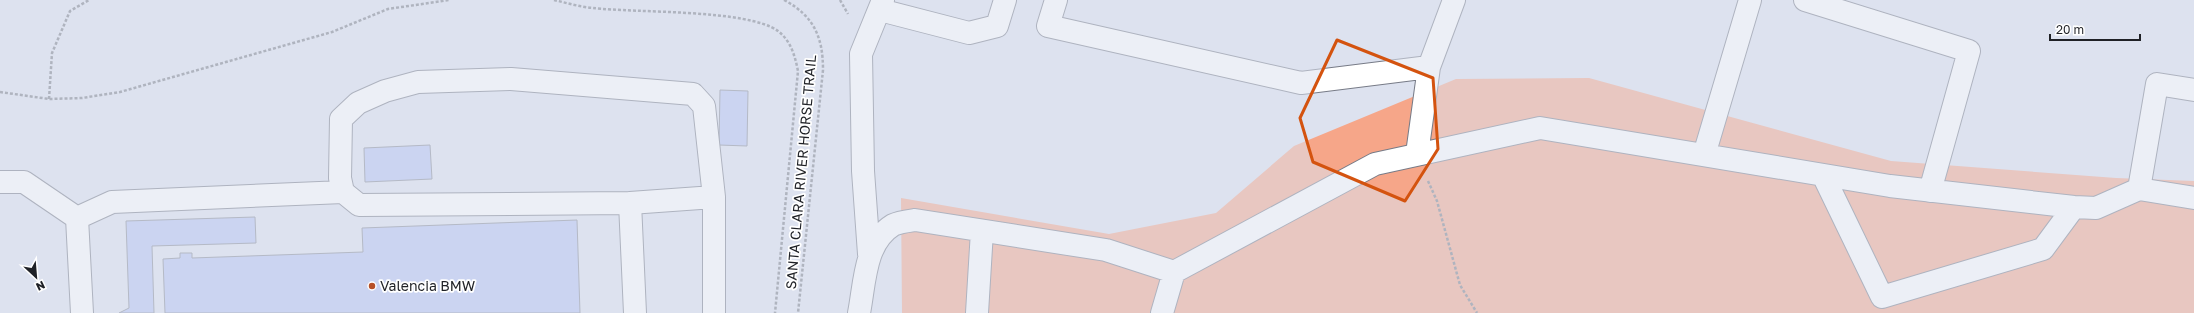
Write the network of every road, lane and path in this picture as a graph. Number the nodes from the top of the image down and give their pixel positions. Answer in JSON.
{"nodes":[{"id":1,"x":89,"y":0,"type":"edge"},
{"id":2,"x":449,"y":0,"type":"edge"},
{"id":3,"x":554,"y":0,"type":"edge"},
{"id":4,"x":784,"y":0,"type":"edge"},
{"id":5,"x":1005,"y":0,"type":"edge"},
{"id":6,"x":1056,"y":0,"type":"edge"},
{"id":7,"x":1454,"y":0,"type":"edge"},
{"id":8,"x":1750,"y":0,"type":"edge"},
{"id":9,"x":1805,"y":0,"type":"edge"},
{"id":10,"x":882,"y":5,"type":"edge"},
{"id":11,"x":1429,"y":67,"type":"junction"},
{"id":12,"x":2194,"y":90,"type":"edge"},
{"id":13,"x":0,"y":92,"type":"edge"},
{"id":14,"x":49,"y":99,"type":"junction"},
{"id":15,"x":1416,"y":154,"type":"junction"},
{"id":16,"x":1704,"y":155,"type":"junction"},
{"id":17,"x":1823,"y":175,"type":"junction"},
{"id":18,"x":0,"y":182,"type":"edge"},
{"id":19,"x":2139,"y":189,"type":"junction"},
{"id":20,"x":1930,"y":191,"type":"junction"},
{"id":21,"x":343,"y":192,"type":"junction"},
{"id":22,"x":714,"y":197,"type":"junction"},
{"id":23,"x":2194,"y":198,"type":"edge"},
{"id":24,"x":630,"y":203,"type":"junction"},
{"id":25,"x":2074,"y":207,"type":"junction"},
{"id":26,"x":77,"y":218,"type":"junction"},
{"id":27,"x":982,"y":231,"type":"junction"},
{"id":28,"x":869,"y":254,"type":"junction"},
{"id":29,"x":1174,"y":272,"type":"junction"},
{"id":30,"x":82,"y":313,"type":"edge"},
{"id":31,"x":635,"y":313,"type":"edge"},
{"id":32,"x":714,"y":313,"type":"edge"},
{"id":33,"x":775,"y":313,"type":"edge"},
{"id":34,"x":798,"y":313,"type":"edge"},
{"id":35,"x":860,"y":313,"type":"edge"},
{"id":36,"x":977,"y":313,"type":"edge"},
{"id":37,"x":1162,"y":313,"type":"edge"},
{"id":38,"x":1477,"y":313,"type":"edge"}],
"edges":[{"from":1,"to":14,"type":"path"},
{"from":2,"to":14,"type":"path"},
{"from":3,"to":33,"type":"path"},
{"from":4,"to":34,"type":"path","name":"SANTA CLARA RIVER HORSE TRAIL"},
{"from":5,"to":10,"type":"lane"},
{"from":6,"to":11,"type":"lane"},
{"from":7,"to":11,"type":"lane"},
{"from":8,"to":16,"type":"lane"},
{"from":9,"to":20,"type":"lane"},
{"from":10,"to":28,"type":"lane"},
{"from":11,"to":15,"type":"lane"},
{"from":12,"to":19,"type":"lane"},
{"from":13,"to":14,"type":"path"},
{"from":15,"to":16,"type":"lane"},
{"from":15,"to":29,"type":"lane"},
{"from":15,"to":38,"type":"path"},
{"from":16,"to":17,"type":"lane"},
{"from":17,"to":20,"type":"lane"},
{"from":17,"to":25,"type":"lane"},
{"from":18,"to":26,"type":"lane"},
{"from":19,"to":23,"type":"lane"},
{"from":19,"to":25,"type":"lane"},
{"from":20,"to":25,"type":"lane"},
{"from":21,"to":22,"type":"lane"},
{"from":21,"to":24,"type":"lane"},
{"from":21,"to":26,"type":"lane"},
{"from":22,"to":24,"type":"lane"},
{"from":22,"to":32,"type":"lane"},
{"from":24,"to":31,"type":"lane"},
{"from":26,"to":30,"type":"lane"},
{"from":27,"to":28,"type":"lane"},
{"from":27,"to":29,"type":"lane"},
{"from":27,"to":36,"type":"lane"},
{"from":28,"to":35,"type":"lane"},
{"from":29,"to":37,"type":"lane"}]}
